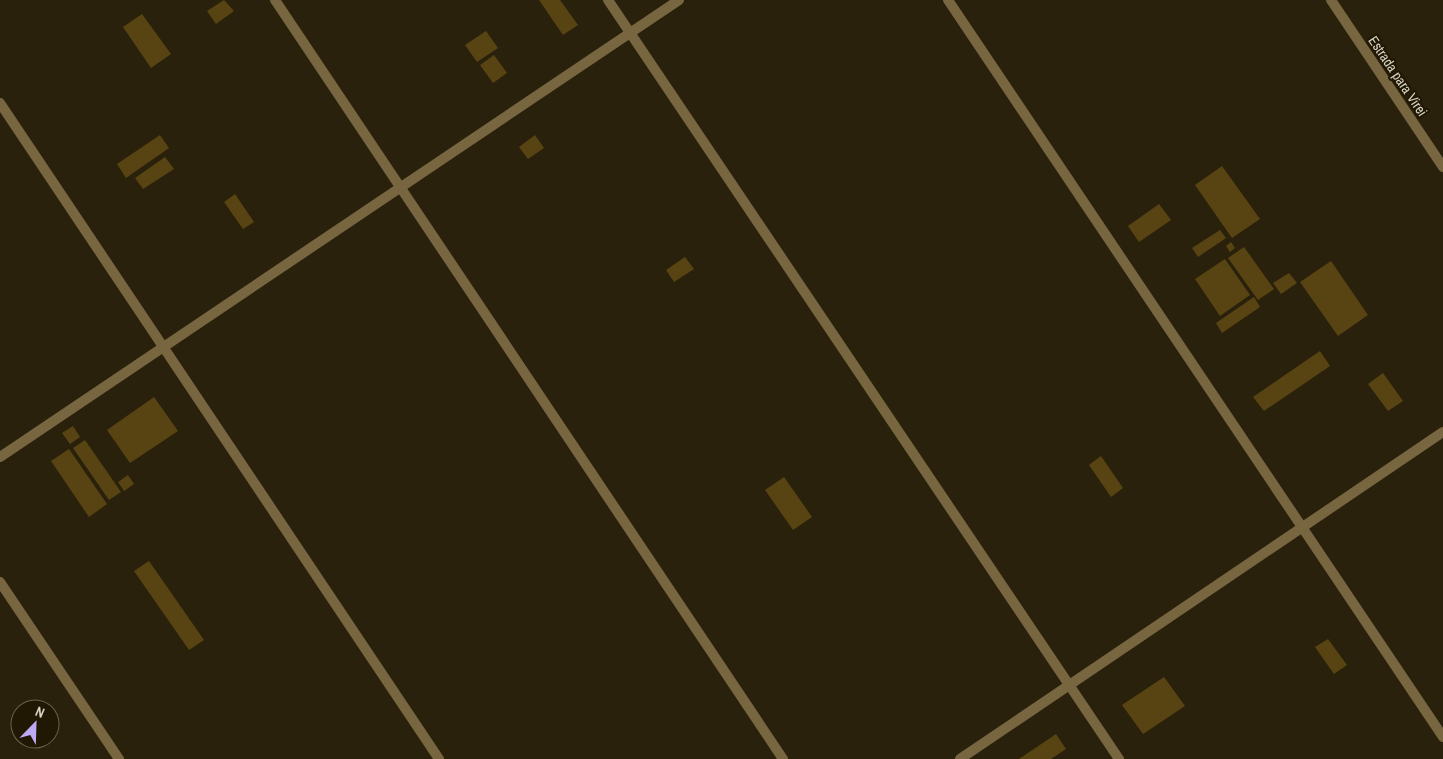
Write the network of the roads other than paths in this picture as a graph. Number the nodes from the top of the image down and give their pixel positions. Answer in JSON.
{"nodes":[{"id":1,"x":275,"y":0,"type":"edge"},
{"id":2,"x":608,"y":0,"type":"edge"},
{"id":3,"x":679,"y":0,"type":"edge"},
{"id":4,"x":948,"y":0,"type":"edge"},
{"id":5,"x":1331,"y":0,"type":"edge"},
{"id":6,"x":630,"y":33,"type":"junction"},
{"id":7,"x":0,"y":103,"type":"edge"},
{"id":8,"x":1443,"y":167,"type":"edge"},
{"id":9,"x":400,"y":188,"type":"junction"},
{"id":10,"x":164,"y":347,"type":"junction"},
{"id":11,"x":1443,"y":432,"type":"edge"},
{"id":12,"x":0,"y":457,"type":"edge"},
{"id":13,"x":1303,"y":527,"type":"junction"},
{"id":14,"x":0,"y":582,"type":"edge"},
{"id":15,"x":1069,"y":685,"type":"junction"},
{"id":16,"x":1443,"y":737,"type":"edge"},
{"id":17,"x":119,"y":759,"type":"edge"},
{"id":18,"x":440,"y":759,"type":"edge"},
{"id":19,"x":783,"y":759,"type":"edge"},
{"id":20,"x":960,"y":759,"type":"edge"},
{"id":21,"x":1118,"y":759,"type":"edge"}],
"edges":[{"from":1,"to":9,"type":"street"},
{"from":2,"to":6,"type":"street"},
{"from":3,"to":6,"type":"street"},
{"from":4,"to":13,"type":"street"},
{"from":5,"to":8,"type":"street","name":"Estrada para Virei"},
{"from":6,"to":9,"type":"street"},
{"from":6,"to":15,"type":"street"},
{"from":7,"to":10,"type":"street"},
{"from":9,"to":10,"type":"street"},
{"from":9,"to":19,"type":"street"},
{"from":10,"to":12,"type":"street"},
{"from":10,"to":18,"type":"street"},
{"from":11,"to":13,"type":"street"},
{"from":13,"to":15,"type":"street"},
{"from":13,"to":16,"type":"street"},
{"from":14,"to":17,"type":"street"},
{"from":15,"to":20,"type":"street"},
{"from":15,"to":21,"type":"street"}]}
